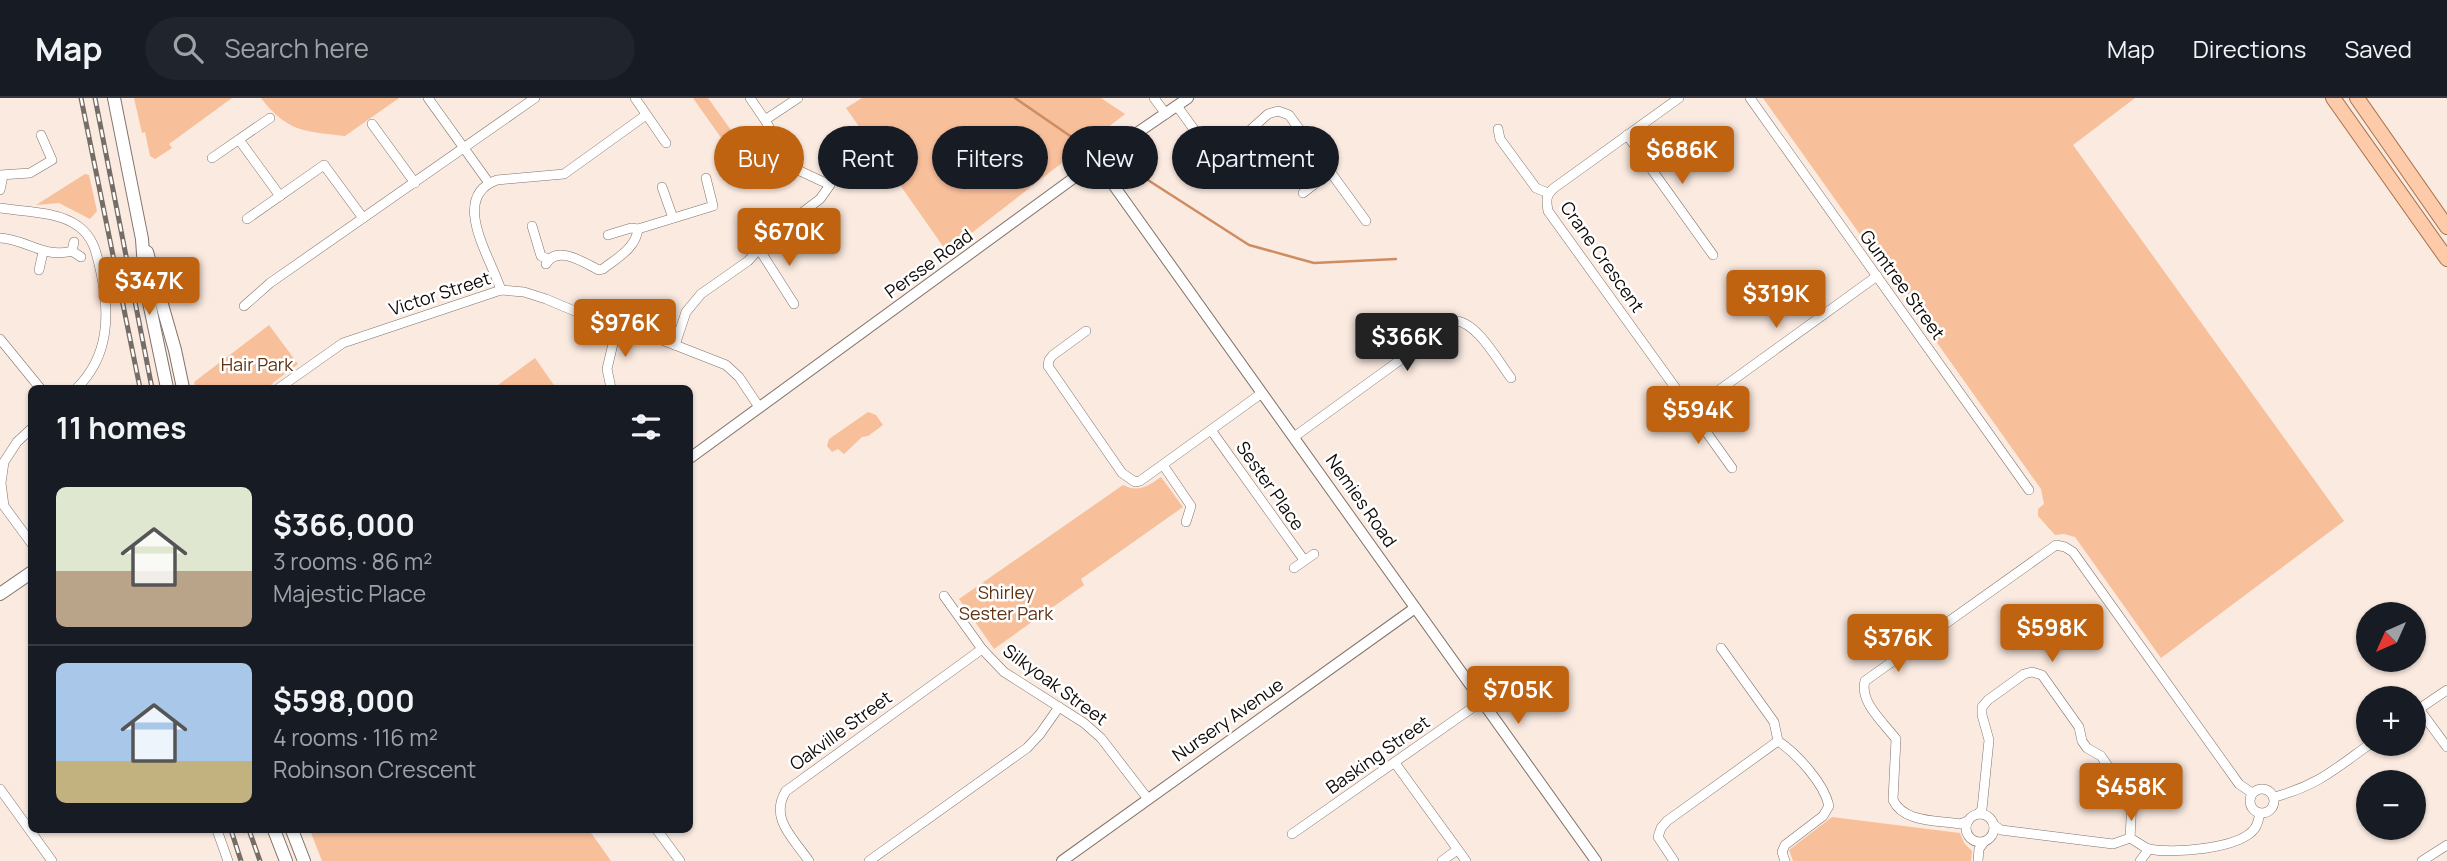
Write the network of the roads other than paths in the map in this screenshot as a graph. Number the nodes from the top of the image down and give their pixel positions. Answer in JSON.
{"nodes":[{"id":1,"x":114,"y":98,"type":"edge"},
{"id":2,"x":428,"y":98,"type":"edge"},
{"id":3,"x":512,"y":98,"type":"edge"},
{"id":4,"x":535,"y":98,"type":"edge"},
{"id":5,"x":635,"y":98,"type":"edge"},
{"id":6,"x":750,"y":98,"type":"edge"},
{"id":7,"x":798,"y":98,"type":"edge"},
{"id":8,"x":1154,"y":98,"type":"edge"},
{"id":9,"x":1188,"y":98,"type":"edge"},
{"id":10,"x":1679,"y":98,"type":"edge"},
{"id":11,"x":1750,"y":98,"type":"edge"},
{"id":12,"x":2333,"y":98,"type":"edge"},
{"id":13,"x":2357,"y":98,"type":"edge"},
{"id":14,"x":1177,"y":106,"type":"junction"},
{"id":15,"x":520,"y":109,"type":"junction"},
{"id":16,"x":1166,"y":114,"type":"junction"},
{"id":17,"x":646,"y":116,"type":"junction"},
{"id":18,"x":270,"y":118,"type":"dead end"},
{"id":19,"x":765,"y":120,"type":"junction"},
{"id":20,"x":372,"y":124,"type":"dead end"},
{"id":21,"x":768,"y":126,"type":"edge"},
{"id":22,"x":1149,"y":126,"type":"edge"},
{"id":23,"x":1192,"y":126,"type":"edge"},
{"id":24,"x":1255,"y":126,"type":"edge"},
{"id":25,"x":1297,"y":126,"type":"edge"},
{"id":26,"x":1498,"y":130,"type":"dead end"},
{"id":27,"x":41,"y":135,"type":"dead end"},
{"id":28,"x":1627,"y":135,"type":"junction"},
{"id":29,"x":240,"y":141,"type":"junction"},
{"id":30,"x":666,"y":143,"type":"dead end"},
{"id":31,"x":464,"y":148,"type":"junction"},
{"id":32,"x":212,"y":158,"type":"dead end"},
{"id":33,"x":804,"y":173,"type":"edge"},
{"id":34,"x":1,"y":175,"type":"edge"},
{"id":35,"x":706,"y":178,"type":"dead end"},
{"id":36,"x":415,"y":183,"type":"junction"},
{"id":37,"x":489,"y":183,"type":"junction"},
{"id":38,"x":1339,"y":184,"type":"edge"},
{"id":39,"x":663,"y":187,"type":"dead end"},
{"id":40,"x":1062,"y":187,"type":"edge"},
{"id":41,"x":1116,"y":189,"type":"edge"},
{"id":42,"x":1307,"y":189,"type":"edge"},
{"id":43,"x":0,"y":190,"type":"edge"},
{"id":44,"x":1303,"y":192,"type":"dead end"},
{"id":45,"x":1548,"y":193,"type":"junction"},
{"id":46,"x":280,"y":196,"type":"junction"},
{"id":47,"x":0,"y":208,"type":"edge"},
{"id":48,"x":363,"y":218,"type":"junction"},
{"id":49,"x":673,"y":218,"type":"junction"},
{"id":50,"x":247,"y":219,"type":"dead end"},
{"id":51,"x":1366,"y":221,"type":"dead end"},
{"id":52,"x":532,"y":226,"type":"dead end"},
{"id":53,"x":2447,"y":227,"type":"edge"},
{"id":54,"x":638,"y":229,"type":"junction"},
{"id":55,"x":608,"y":235,"type":"dead end"},
{"id":56,"x":0,"y":237,"type":"edge"},
{"id":57,"x":142,"y":239,"type":"junction"},
{"id":58,"x":759,"y":249,"type":"junction"},
{"id":59,"x":76,"y":250,"type":"dead end"},
{"id":60,"x":43,"y":252,"type":"junction"},
{"id":61,"x":1713,"y":255,"type":"dead end"},
{"id":62,"x":2447,"y":259,"type":"edge"},
{"id":63,"x":39,"y":270,"type":"dead end"},
{"id":64,"x":1877,"y":276,"type":"junction"},
{"id":65,"x":501,"y":290,"type":"junction"},
{"id":66,"x":794,"y":304,"type":"dead end"},
{"id":67,"x":244,"y":306,"type":"dead end"},
{"id":68,"x":616,"y":331,"type":"junction"},
{"id":69,"x":1086,"y":331,"type":"dead end"},
{"id":70,"x":0,"y":340,"type":"edge"},
{"id":71,"x":674,"y":345,"type":"junction"},
{"id":72,"x":1511,"y":378,"type":"dead end"},
{"id":73,"x":38,"y":385,"type":"edge"},
{"id":74,"x":79,"y":385,"type":"edge"},
{"id":75,"x":166,"y":385,"type":"edge"},
{"id":76,"x":182,"y":385,"type":"edge"},
{"id":77,"x":283,"y":385,"type":"edge"},
{"id":78,"x":610,"y":385,"type":"edge"},
{"id":79,"x":1262,"y":393,"type":"junction"},
{"id":80,"x":759,"y":407,"type":"junction"},
{"id":81,"x":1693,"y":409,"type":"junction"},
{"id":82,"x":1211,"y":430,"type":"junction"},
{"id":83,"x":28,"y":432,"type":"edge"},
{"id":84,"x":1294,"y":437,"type":"junction"},
{"id":85,"x":693,"y":456,"type":"edge"},
{"id":86,"x":2,"y":462,"type":"edge"},
{"id":87,"x":1163,"y":465,"type":"junction"},
{"id":88,"x":1732,"y":468,"type":"dead end"},
{"id":89,"x":2029,"y":490,"type":"dead end"},
{"id":90,"x":2,"y":503,"type":"edge"},
{"id":91,"x":1186,"y":522,"type":"dead end"},
{"id":92,"x":28,"y":539,"type":"edge"},
{"id":93,"x":1314,"y":554,"type":"dead end"},
{"id":94,"x":1304,"y":560,"type":"junction"},
{"id":95,"x":1294,"y":568,"type":"dead end"},
{"id":96,"x":28,"y":575,"type":"edge"},
{"id":97,"x":0,"y":594,"type":"edge"},
{"id":98,"x":944,"y":596,"type":"dead end"},
{"id":99,"x":1415,"y":608,"type":"junction"},
{"id":100,"x":1721,"y":648,"type":"dead end"},
{"id":101,"x":982,"y":649,"type":"junction"},
{"id":102,"x":2447,"y":690,"type":"edge"},
{"id":103,"x":1482,"y":701,"type":"junction"},
{"id":104,"x":2426,"y":704,"type":"edge"},
{"id":105,"x":1059,"y":707,"type":"junction"},
{"id":106,"x":2426,"y":723,"type":"edge"},
{"id":107,"x":1779,"y":741,"type":"junction"},
{"id":108,"x":2447,"y":747,"type":"edge"},
{"id":109,"x":2356,"y":754,"type":"edge"},
{"id":110,"x":1395,"y":763,"type":"junction"},
{"id":111,"x":0,"y":789,"type":"edge"},
{"id":112,"x":2252,"y":793,"type":"junction"},
{"id":113,"x":2274,"y":797,"type":"junction"},
{"id":114,"x":1147,"y":799,"type":"junction"},
{"id":115,"x":1982,"y":813,"type":"junction"},
{"id":116,"x":2260,"y":813,"type":"junction"},
{"id":117,"x":1965,"y":825,"type":"junction"},
{"id":118,"x":28,"y":828,"type":"edge"},
{"id":119,"x":1996,"y":830,"type":"junction"},
{"id":120,"x":32,"y":833,"type":"edge"},
{"id":121,"x":217,"y":833,"type":"edge"},
{"id":122,"x":275,"y":833,"type":"edge"},
{"id":123,"x":293,"y":833,"type":"edge"},
{"id":124,"x":659,"y":833,"type":"edge"},
{"id":125,"x":1292,"y":834,"type":"dead end"},
{"id":126,"x":2130,"y":838,"type":"junction"},
{"id":127,"x":1980,"y":844,"type":"junction"},
{"id":128,"x":2447,"y":845,"type":"edge"},
{"id":129,"x":2149,"y":849,"type":"junction"},
{"id":130,"x":1458,"y":850,"type":"junction"},
{"id":131,"x":52,"y":861,"type":"edge"},
{"id":132,"x":228,"y":861,"type":"edge"},
{"id":133,"x":286,"y":861,"type":"edge"},
{"id":134,"x":304,"y":861,"type":"edge"},
{"id":135,"x":680,"y":861,"type":"edge"},
{"id":136,"x":809,"y":861,"type":"edge"},
{"id":137,"x":869,"y":861,"type":"edge"},
{"id":138,"x":1062,"y":861,"type":"edge"},
{"id":139,"x":1442,"y":861,"type":"edge"},
{"id":140,"x":1465,"y":861,"type":"edge"},
{"id":141,"x":1596,"y":861,"type":"edge"},
{"id":142,"x":1674,"y":861,"type":"edge"},
{"id":143,"x":1785,"y":861,"type":"edge"},
{"id":144,"x":1978,"y":861,"type":"edge"},
{"id":145,"x":2140,"y":861,"type":"edge"},
{"id":146,"x":2421,"y":861,"type":"edge"}],
"edges":[{"from":1,"to":57,"type":"main road"},
{"from":2,"to":31,"type":"street"},
{"from":3,"to":15,"type":"street"},
{"from":4,"to":15,"type":"street"},
{"from":5,"to":17,"type":"street"},
{"from":6,"to":19,"type":"street"},
{"from":7,"to":19,"type":"street"},
{"from":8,"to":16,"type":"street"},
{"from":9,"to":14,"type":"street","name":"Persse Road"},
{"from":10,"to":28,"type":"street","name":"Crane Crescent"},
{"from":11,"to":64,"type":"street","name":"Gumtree Street"},
{"from":12,"to":62,"type":"main road"},
{"from":13,"to":53,"type":"main road"},
{"from":14,"to":16,"type":"street","name":"Persse Road"},
{"from":14,"to":23,"type":"street"},
{"from":15,"to":31,"type":"street"},
{"from":16,"to":22,"type":"street","name":"Persse Road"},
{"from":17,"to":30,"type":"street"},
{"from":17,"to":37,"type":"street"},
{"from":18,"to":29,"type":"street"},
{"from":19,"to":21,"type":"street"},
{"from":20,"to":36,"type":"street"},
{"from":24,"to":25,"type":"street"},
{"from":26,"to":45,"type":"street"},
{"from":27,"to":34,"type":"street"},
{"from":28,"to":45,"type":"street","name":"Crane Crescent"},
{"from":28,"to":61,"type":"street"},
{"from":29,"to":32,"type":"street"},
{"from":29,"to":46,"type":"street"},
{"from":31,"to":36,"type":"street"},
{"from":31,"to":37,"type":"street"},
{"from":33,"to":58,"type":"street"},
{"from":34,"to":43,"type":"street"},
{"from":35,"to":49,"type":"street"},
{"from":36,"to":48,"type":"street"},
{"from":37,"to":65,"type":"street"},
{"from":38,"to":51,"type":"street"},
{"from":39,"to":49,"type":"street"},
{"from":40,"to":80,"type":"street","name":"Persse Road"},
{"from":41,"to":79,"type":"street","name":"Nemies Road"},
{"from":42,"to":44,"type":"street"},
{"from":45,"to":81,"type":"street","name":"Crane Crescent"},
{"from":46,"to":48,"type":"street"},
{"from":46,"to":50,"type":"street"},
{"from":47,"to":74,"type":"street"},
{"from":48,"to":67,"type":"street"},
{"from":49,"to":54,"type":"street"},
{"from":52,"to":54,"type":"street"},
{"from":54,"to":55,"type":"street"},
{"from":56,"to":60,"type":"street"},
{"from":57,"to":75,"type":"main road"},
{"from":57,"to":76,"type":"main road"},
{"from":58,"to":66,"type":"street"},
{"from":58,"to":71,"type":"street"},
{"from":59,"to":60,"type":"street"},
{"from":60,"to":63,"type":"street"},
{"from":64,"to":81,"type":"street"},
{"from":64,"to":89,"type":"street","name":"Gumtree Street"},
{"from":65,"to":68,"type":"street","name":"Victor Street"},
{"from":65,"to":77,"type":"street","name":"Victor Street"},
{"from":68,"to":71,"type":"street","name":"Victor Street"},
{"from":68,"to":78,"type":"street"},
{"from":69,"to":87,"type":"street"},
{"from":70,"to":73,"type":"street"},
{"from":71,"to":80,"type":"street","name":"Victor Street"},
{"from":72,"to":84,"type":"street"},
{"from":79,"to":82,"type":"street"},
{"from":79,"to":84,"type":"street","name":"Nemies Road"},
{"from":80,"to":85,"type":"street","name":"Persse Road"},
{"from":81,"to":88,"type":"street","name":"Crane Crescent"},
{"from":82,"to":87,"type":"street"},
{"from":82,"to":94,"type":"street","name":"Sester Place"},
{"from":83,"to":86,"type":"street"},
{"from":84,"to":99,"type":"street","name":"Nemies Road"},
{"from":86,"to":90,"type":"street"},
{"from":87,"to":91,"type":"street"},
{"from":90,"to":92,"type":"street"},
{"from":93,"to":94,"type":"street"},
{"from":94,"to":95,"type":"street"},
{"from":96,"to":97,"type":"main road"},
{"from":98,"to":101,"type":"street","name":"Silkyoak Street"},
{"from":99,"to":103,"type":"street","name":"Nemies Road"},
{"from":99,"to":114,"type":"street","name":"Nursery Avenue"},
{"from":100,"to":107,"type":"street"},
{"from":101,"to":105,"type":"street","name":"Silkyoak Street"},
{"from":101,"to":136,"type":"street","name":"Oakville Street"},
{"from":102,"to":104,"type":"street"},
{"from":103,"to":110,"type":"street","name":"Basking Street"},
{"from":103,"to":141,"type":"street","name":"Nemies Road"},
{"from":105,"to":114,"type":"street","name":"Silkyoak Street"},
{"from":105,"to":137,"type":"street"},
{"from":106,"to":108,"type":"street"},
{"from":107,"to":142,"type":"street"},
{"from":107,"to":143,"type":"street"},
{"from":109,"to":113,"type":"street"},
{"from":110,"to":125,"type":"street","name":"Basking Street"},
{"from":110,"to":130,"type":"street"},
{"from":111,"to":118,"type":"street"},
{"from":112,"to":113,"type":"street"},
{"from":112,"to":116,"type":"street"},
{"from":112,"to":117,"type":"street"},
{"from":113,"to":116,"type":"street"},
{"from":114,"to":138,"type":"street","name":"Nursery Avenue"},
{"from":115,"to":117,"type":"street"},
{"from":115,"to":119,"type":"street"},
{"from":115,"to":126,"type":"street"},
{"from":116,"to":129,"type":"street"},
{"from":117,"to":127,"type":"street"},
{"from":119,"to":126,"type":"street"},
{"from":119,"to":127,"type":"street"},
{"from":120,"to":131,"type":"street"},
{"from":121,"to":132,"type":"street"},
{"from":122,"to":133,"type":"main road"},
{"from":123,"to":134,"type":"main road"},
{"from":124,"to":135,"type":"street"},
{"from":126,"to":129,"type":"street"},
{"from":127,"to":144,"type":"street"},
{"from":128,"to":146,"type":"street"},
{"from":129,"to":145,"type":"street"},
{"from":130,"to":139,"type":"street"},
{"from":130,"to":140,"type":"street"}]}
